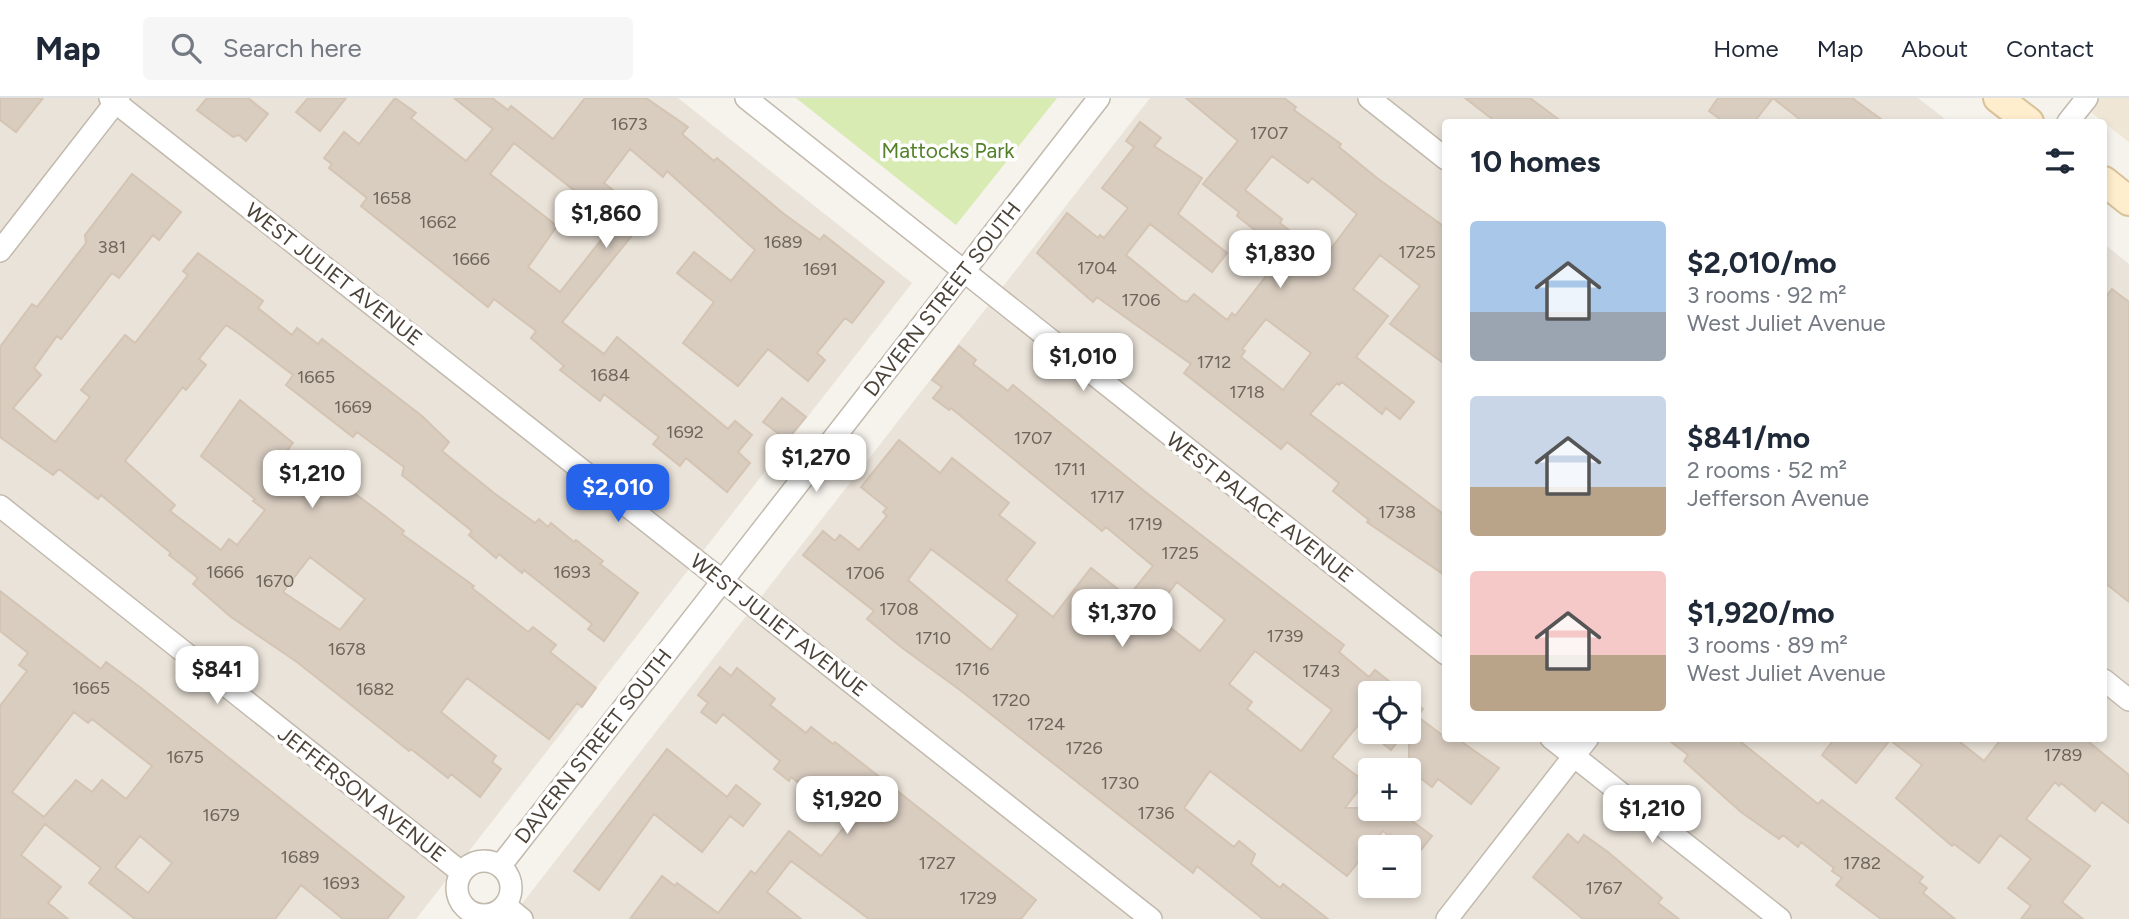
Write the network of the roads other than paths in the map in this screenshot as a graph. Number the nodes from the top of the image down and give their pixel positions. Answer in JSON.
{"nodes":[{"id":1,"x":746,"y":98,"type":"edge"},
{"id":2,"x":1099,"y":98,"type":"edge"},
{"id":3,"x":1369,"y":98,"type":"edge"},
{"id":4,"x":1998,"y":98,"type":"edge"},
{"id":5,"x":2087,"y":98,"type":"edge"},
{"id":6,"x":115,"y":100,"type":"edge"},
{"id":7,"x":2025,"y":119,"type":"edge"},
{"id":8,"x":2070,"y":119,"type":"edge"},
{"id":9,"x":1442,"y":156,"type":"edge"},
{"id":10,"x":2107,"y":183,"type":"edge"},
{"id":11,"x":2129,"y":201,"type":"edge"},
{"id":12,"x":0,"y":251,"type":"edge"},
{"id":13,"x":964,"y":271,"type":"junction"},
{"id":14,"x":0,"y":506,"type":"edge"},
{"id":15,"x":723,"y":580,"type":"junction"},
{"id":16,"x":1442,"y":651,"type":"edge"},
{"id":17,"x":2107,"y":682,"type":"edge"},
{"id":18,"x":2129,"y":700,"type":"edge"},
{"id":19,"x":1556,"y":742,"type":"edge"},
{"id":20,"x":1585,"y":742,"type":"edge"},
{"id":21,"x":1574,"y":757,"type":"junction"},
{"id":22,"x":501,"y":865,"type":"junction"},
{"id":23,"x":461,"y":872,"type":"junction"},
{"id":24,"x":505,"y":905,"type":"junction"},
{"id":25,"x":463,"y":914,"type":"edge"},
{"id":26,"x":522,"y":919,"type":"edge"},
{"id":27,"x":1151,"y":919,"type":"edge"},
{"id":28,"x":1447,"y":919,"type":"edge"},
{"id":29,"x":1780,"y":919,"type":"edge"}],
"edges":[{"from":1,"to":13,"type":"street","name":"WEST PALACE AVENUE"},
{"from":2,"to":13,"type":"street","name":"DAVERN STREET SOUTH"},
{"from":3,"to":9,"type":"street"},
{"from":4,"to":7,"type":"main road"},
{"from":5,"to":8,"type":"street"},
{"from":6,"to":12,"type":"street"},
{"from":6,"to":15,"type":"street","name":"WEST JULIET AVENUE"},
{"from":10,"to":11,"type":"main road"},
{"from":13,"to":15,"type":"street","name":"DAVERN STREET SOUTH"},
{"from":13,"to":16,"type":"street","name":"WEST PALACE AVENUE"},
{"from":14,"to":23,"type":"street","name":"JEFFERSON AVENUE"},
{"from":15,"to":22,"type":"street","name":"DAVERN STREET SOUTH"},
{"from":15,"to":27,"type":"street","name":"WEST JULIET AVENUE"},
{"from":17,"to":18,"type":"street"},
{"from":19,"to":21,"type":"street"},
{"from":20,"to":21,"type":"street"},
{"from":21,"to":28,"type":"street"},
{"from":21,"to":29,"type":"street"},
{"from":22,"to":23,"type":"street"},
{"from":22,"to":24,"type":"street"},
{"from":23,"to":25,"type":"street"},
{"from":24,"to":25,"type":"street"},
{"from":24,"to":26,"type":"street"}]}
